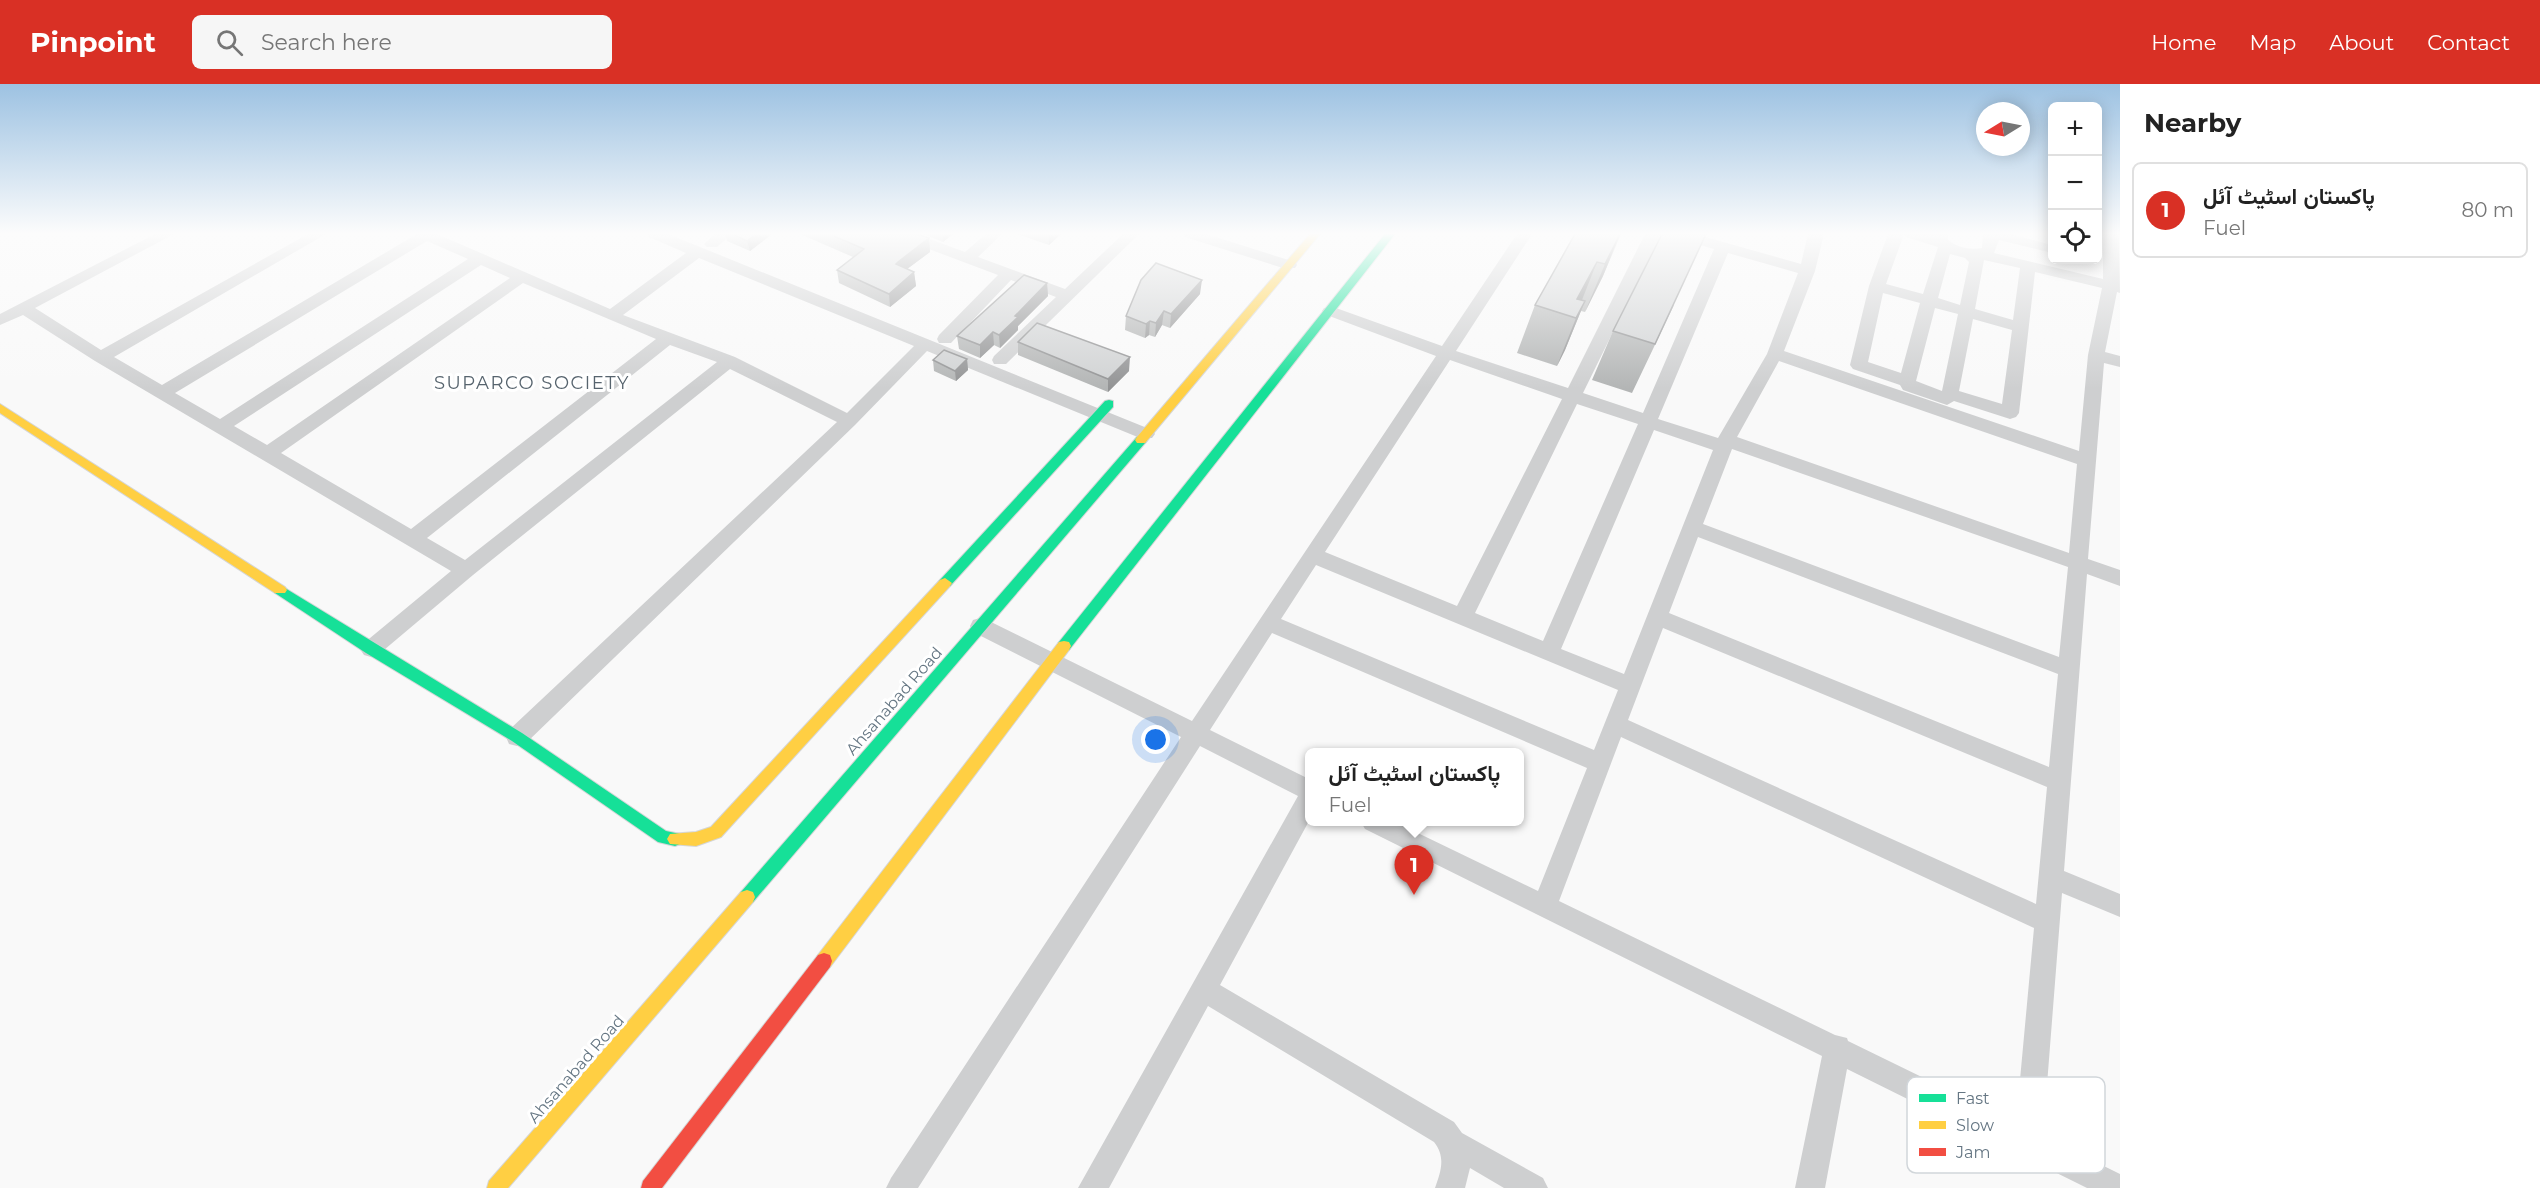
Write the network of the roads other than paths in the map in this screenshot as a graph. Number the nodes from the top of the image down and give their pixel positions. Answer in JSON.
{"nodes":[{"id":1,"x":67,"y":286,"type":"edge"},
{"id":2,"x":228,"y":286,"type":"edge"},
{"id":3,"x":340,"y":286,"type":"edge"},
{"id":4,"x":438,"y":286,"type":"edge"},
{"id":5,"x":510,"y":286,"type":"edge"},
{"id":6,"x":541,"y":286,"type":"edge"},
{"id":7,"x":653,"y":286,"type":"edge"},
{"id":8,"x":801,"y":286,"type":"edge"},
{"id":9,"x":815,"y":286,"type":"edge"},
{"id":10,"x":996,"y":286,"type":"edge"},
{"id":11,"x":1041,"y":286,"type":"edge"},
{"id":12,"x":1079,"y":286,"type":"edge"},
{"id":13,"x":1272,"y":286,"type":"edge"},
{"id":14,"x":1350,"y":286,"type":"edge"},
{"id":15,"x":1491,"y":286,"type":"edge"},
{"id":16,"x":1627,"y":286,"type":"edge"},
{"id":17,"x":1707,"y":286,"type":"edge"},
{"id":18,"x":1801,"y":286,"type":"edge"},
{"id":19,"x":1877,"y":286,"type":"joint"},
{"id":20,"x":1934,"y":286,"type":"edge"},
{"id":21,"x":1972,"y":286,"type":"edge"},
{"id":22,"x":2026,"y":286,"type":"edge"},
{"id":23,"x":2115,"y":286,"type":"edge"},
{"id":24,"x":1068,"y":296,"type":"junction"},
{"id":25,"x":1930,"y":302,"type":"junction"},
{"id":26,"x":24,"y":308,"type":"junction"},
{"id":27,"x":1330,"y":311,"type":"junction"},
{"id":28,"x":1966,"y":312,"type":"junction"},
{"id":29,"x":611,"y":316,"type":"junction"},
{"id":30,"x":0,"y":320,"type":"edge"},
{"id":31,"x":2021,"y":327,"type":"junction"},
{"id":32,"x":668,"y":338,"type":"junction"},
{"id":33,"x":945,"y":339,"type":"junction"},
{"id":34,"x":925,"y":344,"type":"junction"},
{"id":35,"x":1446,"y":353,"type":"junction"},
{"id":36,"x":1775,"y":354,"type":"junction"},
{"id":37,"x":2096,"y":355,"type":"junction"},
{"id":38,"x":101,"y":357,"type":"junction"},
{"id":39,"x":1000,"y":360,"type":"junction"},
{"id":40,"x":729,"y":362,"type":"junction"},
{"id":41,"x":2120,"y":362,"type":"edge"},
{"id":42,"x":1908,"y":381,"type":"junction"},
{"id":43,"x":162,"y":393,"type":"junction"},
{"id":44,"x":1950,"y":394,"type":"junction"},
{"id":45,"x":1572,"y":396,"type":"junction"},
{"id":46,"x":0,"y":408,"type":"edge"},
{"id":47,"x":1104,"y":410,"type":"junction"},
{"id":48,"x":849,"y":421,"type":"junction"},
{"id":49,"x":1648,"y":423,"type":"junction"},
{"id":50,"x":220,"y":427,"type":"junction"},
{"id":51,"x":1150,"y":430,"type":"junction"},
{"id":52,"x":1725,"y":444,"type":"junction"},
{"id":53,"x":267,"y":454,"type":"junction"},
{"id":54,"x":2087,"y":461,"type":"junction"},
{"id":55,"x":1692,"y":527,"type":"junction"},
{"id":56,"x":412,"y":538,"type":"junction"},
{"id":57,"x":1314,"y":556,"type":"junction"},
{"id":58,"x":2079,"y":563,"type":"junction"},
{"id":59,"x":466,"y":570,"type":"junction"},
{"id":60,"x":2120,"y":578,"type":"edge"},
{"id":61,"x":1463,"y":616,"type":"junction"},
{"id":62,"x":1657,"y":618,"type":"junction"},
{"id":63,"x":1268,"y":622,"type":"junction"},
{"id":64,"x":980,"y":626,"type":"junction"},
{"id":65,"x":371,"y":649,"type":"junction"},
{"id":66,"x":1549,"y":652,"type":"junction"},
{"id":67,"x":1052,"y":662,"type":"junction"},
{"id":68,"x":2069,"y":669,"type":"junction"},
{"id":69,"x":1630,"y":686,"type":"junction"},
{"id":70,"x":1615,"y":724,"type":"junction"},
{"id":71,"x":1195,"y":735,"type":"junction"},
{"id":72,"x":518,"y":737,"type":"junction"},
{"id":73,"x":1600,"y":763,"type":"junction"},
{"id":74,"x":2060,"y":782,"type":"junction"},
{"id":75,"x":1305,"y":788,"type":"edge"},
{"id":76,"x":1305,"y":806,"type":"edge"},
{"id":77,"x":1381,"y":826,"type":"edge"},
{"id":78,"x":2052,"y":877,"type":"junction"},
{"id":79,"x":2120,"y":906,"type":"edge"},
{"id":80,"x":1544,"y":907,"type":"junction"},
{"id":81,"x":2048,"y":922,"type":"junction"},
{"id":82,"x":1203,"y":989,"type":"junction"},
{"id":83,"x":1837,"y":1048,"type":"junction"},
{"id":84,"x":2034,"y":1077,"type":"edge"},
{"id":85,"x":1907,"y":1082,"type":"edge"},
{"id":86,"x":1454,"y":1144,"type":"junction"},
{"id":87,"x":2089,"y":1173,"type":"edge"},
{"id":88,"x":496,"y":1188,"type":"edge"},
{"id":89,"x":650,"y":1188,"type":"edge"},
{"id":90,"x":901,"y":1188,"type":"edge"},
{"id":91,"x":1092,"y":1188,"type":"edge"},
{"id":92,"x":1450,"y":1188,"type":"edge"},
{"id":93,"x":1533,"y":1188,"type":"edge"},
{"id":94,"x":1810,"y":1188,"type":"edge"},
{"id":95,"x":2118,"y":1188,"type":"edge"}],
"edges":[{"from":1,"to":26,"type":"street"},
{"from":2,"to":38,"type":"street"},
{"from":3,"to":43,"type":"street"},
{"from":4,"to":50,"type":"street"},
{"from":5,"to":53,"type":"street"},
{"from":6,"to":29,"type":"street"},
{"from":7,"to":29,"type":"street"},
{"from":8,"to":34,"type":"street"},
{"from":9,"to":33,"type":"street"},
{"from":10,"to":33,"type":"street"},
{"from":11,"to":24,"type":"street"},
{"from":12,"to":24,"type":"street"},
{"from":13,"to":51,"type":"main road","name":"Ahsanabad Road"},
{"from":14,"to":27,"type":"main road"},
{"from":15,"to":35,"type":"street"},
{"from":16,"to":45,"type":"street"},
{"from":17,"to":49,"type":"street"},
{"from":18,"to":36,"type":"street"},
{"from":19,"to":25,"type":"street"},
{"from":19,"to":42,"type":"street"},
{"from":20,"to":25,"type":"street"},
{"from":21,"to":28,"type":"street"},
{"from":22,"to":31,"type":"street"},
{"from":23,"to":37,"type":"street"},
{"from":24,"to":39,"type":"street"},
{"from":25,"to":28,"type":"street"},
{"from":25,"to":42,"type":"street"},
{"from":26,"to":30,"type":"street"},
{"from":26,"to":38,"type":"street"},
{"from":27,"to":35,"type":"street"},
{"from":27,"to":67,"type":"main road"},
{"from":28,"to":31,"type":"street"},
{"from":28,"to":44,"type":"street"},
{"from":29,"to":32,"type":"street"},
{"from":31,"to":44,"type":"street"},
{"from":32,"to":40,"type":"street"},
{"from":32,"to":56,"type":"street"},
{"from":33,"to":39,"type":"street"},
{"from":34,"to":47,"type":"street"},
{"from":34,"to":48,"type":"street"},
{"from":35,"to":45,"type":"street"},
{"from":35,"to":57,"type":"street"},
{"from":36,"to":52,"type":"street"},
{"from":36,"to":54,"type":"street"},
{"from":37,"to":41,"type":"street"},
{"from":37,"to":54,"type":"street"},
{"from":38,"to":43,"type":"street"},
{"from":39,"to":47,"type":"street"},
{"from":40,"to":48,"type":"street"},
{"from":40,"to":59,"type":"street"},
{"from":42,"to":44,"type":"street"},
{"from":43,"to":50,"type":"street"},
{"from":45,"to":49,"type":"street"},
{"from":45,"to":61,"type":"street"},
{"from":46,"to":65,"type":"main road"},
{"from":47,"to":51,"type":"street"},
{"from":47,"to":72,"type":"main road"},
{"from":48,"to":72,"type":"street"},
{"from":49,"to":52,"type":"street"},
{"from":49,"to":66,"type":"street"},
{"from":50,"to":53,"type":"street"},
{"from":51,"to":64,"type":"main road","name":"Ahsanabad Road"},
{"from":52,"to":55,"type":"street"},
{"from":52,"to":58,"type":"street"},
{"from":53,"to":56,"type":"street"},
{"from":54,"to":58,"type":"street"},
{"from":55,"to":62,"type":"street"},
{"from":55,"to":68,"type":"street"},
{"from":56,"to":59,"type":"street"},
{"from":57,"to":61,"type":"street"},
{"from":57,"to":63,"type":"street"},
{"from":58,"to":60,"type":"street"},
{"from":58,"to":68,"type":"street"},
{"from":59,"to":65,"type":"street"},
{"from":61,"to":66,"type":"street"},
{"from":62,"to":69,"type":"street"},
{"from":62,"to":74,"type":"street"},
{"from":63,"to":71,"type":"street"},
{"from":63,"to":73,"type":"street"},
{"from":64,"to":67,"type":"street"},
{"from":64,"to":88,"type":"main road","name":"Ahsanabad Road"},
{"from":65,"to":72,"type":"main road"},
{"from":66,"to":69,"type":"street"},
{"from":67,"to":71,"type":"street"},
{"from":67,"to":89,"type":"main road"},
{"from":68,"to":74,"type":"street"},
{"from":69,"to":70,"type":"street"},
{"from":70,"to":73,"type":"street"},
{"from":70,"to":81,"type":"street"},
{"from":71,"to":75,"type":"street"},
{"from":71,"to":90,"type":"street"},
{"from":73,"to":80,"type":"street"},
{"from":74,"to":78,"type":"street"},
{"from":76,"to":82,"type":"street"},
{"from":77,"to":80,"type":"street"},
{"from":78,"to":79,"type":"street"},
{"from":78,"to":81,"type":"street"},
{"from":80,"to":83,"type":"street"},
{"from":81,"to":84,"type":"street"},
{"from":82,"to":86,"type":"street"},
{"from":82,"to":91,"type":"street"},
{"from":83,"to":85,"type":"street"},
{"from":83,"to":94,"type":"street"},
{"from":86,"to":92,"type":"street"},
{"from":86,"to":93,"type":"street"},
{"from":87,"to":95,"type":"street"}]}
